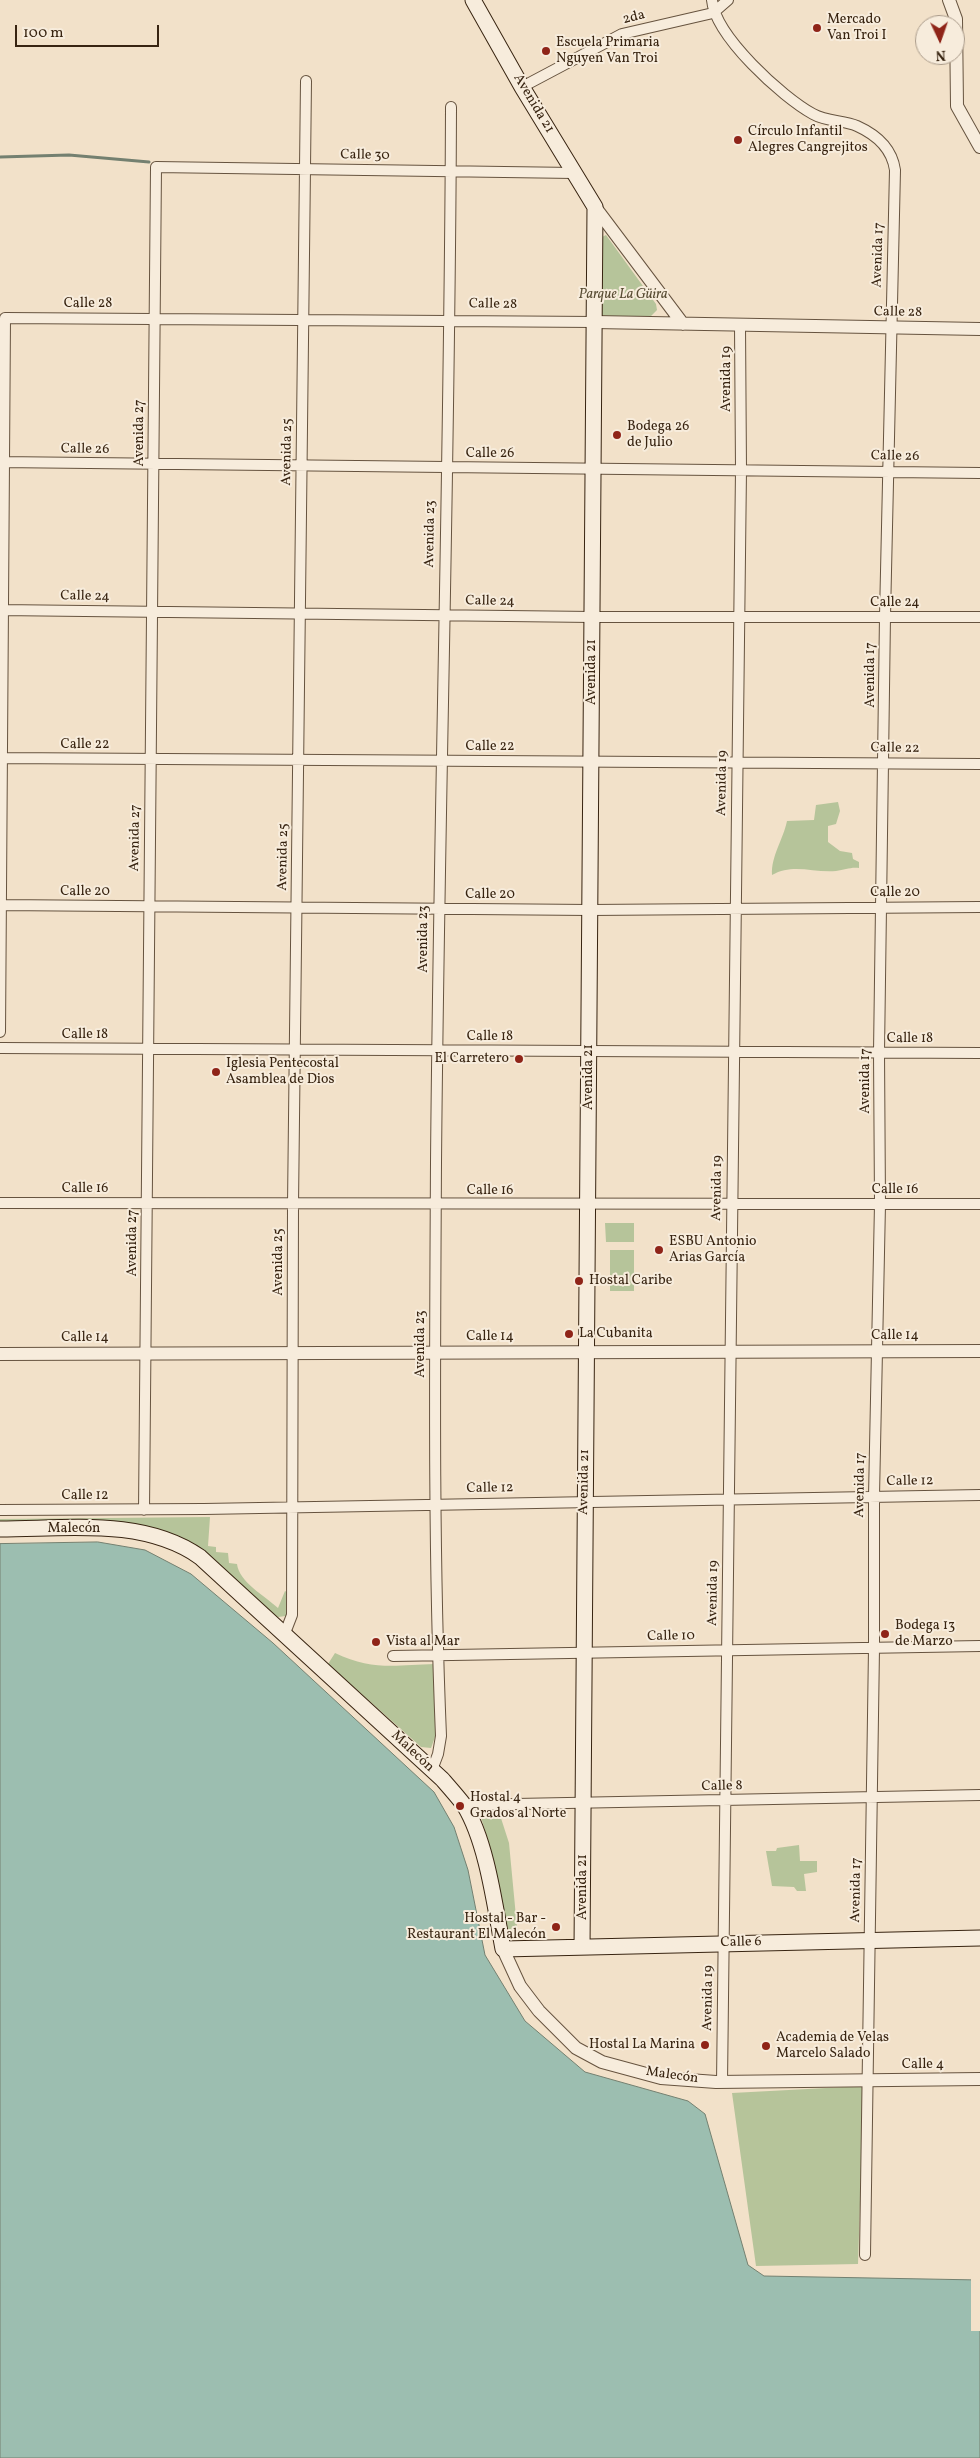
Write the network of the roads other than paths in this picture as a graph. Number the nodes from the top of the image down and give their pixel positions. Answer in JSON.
{"nodes":[{"id":1,"x":473,"y":0,"type":"edge"},
{"id":2,"x":712,"y":0,"type":"edge"},
{"id":3,"x":728,"y":0,"type":"edge"},
{"id":4,"x":949,"y":0,"type":"edge"},
{"id":5,"x":713,"y":13,"type":"junction"},
{"id":6,"x":306,"y":81,"type":"dead end"},
{"id":7,"x":522,"y":87,"type":"junction"},
{"id":8,"x":451,"y":107,"type":"dead end"},
{"id":9,"x":980,"y":147,"type":"edge"},
{"id":10,"x":156,"y":167,"type":"joint"},
{"id":11,"x":304,"y":169,"type":"junction"},
{"id":12,"x":451,"y":171,"type":"junction"},
{"id":13,"x":574,"y":172,"type":"junction"},
{"id":14,"x":595,"y":207,"type":"junction"},
{"id":15,"x":303,"y":318,"type":"junction"},
{"id":16,"x":155,"y":319,"type":"junction"},
{"id":17,"x":448,"y":320,"type":"junction"},
{"id":18,"x":595,"y":322,"type":"junction"},
{"id":19,"x":683,"y":324,"type":"junction"},
{"id":20,"x":740,"y":326,"type":"junction"},
{"id":21,"x":890,"y":328,"type":"junction"},
{"id":22,"x":980,"y":329,"type":"edge"},
{"id":23,"x":2,"y":462,"type":"edge"},
{"id":24,"x":153,"y":465,"type":"junction"},
{"id":25,"x":302,"y":466,"type":"junction"},
{"id":26,"x":594,"y":467,"type":"junction"},
{"id":27,"x":446,"y":468,"type":"junction"},
{"id":28,"x":741,"y":470,"type":"junction"},
{"id":29,"x":888,"y":471,"type":"junction"},
{"id":30,"x":980,"y":472,"type":"edge"},
{"id":31,"x":2,"y":610,"type":"edge"},
{"id":32,"x":152,"y":612,"type":"junction"},
{"id":33,"x":300,"y":614,"type":"junction"},
{"id":34,"x":444,"y":616,"type":"junction"},
{"id":35,"x":885,"y":616,"type":"junction"},
{"id":36,"x":592,"y":617,"type":"junction"},
{"id":37,"x":739,"y":617,"type":"junction"},
{"id":38,"x":980,"y":617,"type":"edge"},
{"id":39,"x":1,"y":758,"type":"edge"},
{"id":40,"x":151,"y":759,"type":"junction"},
{"id":41,"x":299,"y":760,"type":"junction"},
{"id":42,"x":441,"y":760,"type":"junction"},
{"id":43,"x":592,"y":761,"type":"junction"},
{"id":44,"x":736,"y":762,"type":"junction"},
{"id":45,"x":884,"y":762,"type":"junction"},
{"id":46,"x":980,"y":764,"type":"edge"},
{"id":47,"x":0,"y":905,"type":"edge"},
{"id":48,"x":149,"y":906,"type":"junction"},
{"id":49,"x":881,"y":907,"type":"junction"},
{"id":50,"x":980,"y":907,"type":"edge"},
{"id":51,"x":297,"y":908,"type":"junction"},
{"id":52,"x":735,"y":908,"type":"junction"},
{"id":53,"x":438,"y":909,"type":"junction"},
{"id":54,"x":590,"y":910,"type":"junction"},
{"id":55,"x":0,"y":1032,"type":"edge"},
{"id":56,"x":0,"y":1048,"type":"edge"},
{"id":57,"x":148,"y":1049,"type":"junction"},
{"id":58,"x":296,"y":1050,"type":"junction"},
{"id":59,"x":437,"y":1050,"type":"junction"},
{"id":60,"x":590,"y":1051,"type":"junction"},
{"id":61,"x":733,"y":1052,"type":"junction"},
{"id":62,"x":879,"y":1052,"type":"junction"},
{"id":63,"x":980,"y":1053,"type":"edge"},
{"id":64,"x":147,"y":1202,"type":"junction"},
{"id":65,"x":0,"y":1203,"type":"edge"},
{"id":66,"x":293,"y":1204,"type":"junction"},
{"id":67,"x":588,"y":1204,"type":"junction"},
{"id":68,"x":731,"y":1204,"type":"junction"},
{"id":69,"x":880,"y":1204,"type":"junction"},
{"id":70,"x":980,"y":1204,"type":"edge"},
{"id":71,"x":436,"y":1205,"type":"junction"},
{"id":72,"x":878,"y":1351,"type":"junction"},
{"id":73,"x":980,"y":1351,"type":"edge"},
{"id":74,"x":434,"y":1352,"type":"junction"},
{"id":75,"x":587,"y":1352,"type":"junction"},
{"id":76,"x":730,"y":1352,"type":"junction"},
{"id":77,"x":146,"y":1353,"type":"junction"},
{"id":78,"x":293,"y":1353,"type":"junction"},
{"id":79,"x":0,"y":1354,"type":"edge"},
{"id":80,"x":980,"y":1495,"type":"edge"},
{"id":81,"x":874,"y":1496,"type":"junction"},
{"id":82,"x":730,"y":1498,"type":"junction"},
{"id":83,"x":585,"y":1501,"type":"junction"},
{"id":84,"x":434,"y":1504,"type":"junction"},
{"id":85,"x":292,"y":1506,"type":"junction"},
{"id":86,"x":0,"y":1510,"type":"edge"},
{"id":87,"x":144,"y":1510,"type":"junction"},
{"id":88,"x":0,"y":1529,"type":"edge"},
{"id":89,"x":285,"y":1633,"type":"junction"},
{"id":90,"x":980,"y":1646,"type":"edge"},
{"id":91,"x":874,"y":1648,"type":"junction"},
{"id":92,"x":727,"y":1650,"type":"junction"},
{"id":93,"x":585,"y":1652,"type":"junction"},
{"id":94,"x":437,"y":1655,"type":"junction"},
{"id":95,"x":393,"y":1656,"type":"dead end"},
{"id":96,"x":432,"y":1770,"type":"junction"},
{"id":97,"x":980,"y":1795,"type":"edge"},
{"id":98,"x":872,"y":1798,"type":"junction"},
{"id":99,"x":726,"y":1800,"type":"junction"},
{"id":100,"x":584,"y":1803,"type":"junction"},
{"id":101,"x":464,"y":1806,"type":"junction"},
{"id":102,"x":980,"y":1938,"type":"edge"},
{"id":103,"x":870,"y":1940,"type":"junction"},
{"id":104,"x":724,"y":1943,"type":"junction"},
{"id":105,"x":582,"y":1946,"type":"junction"},
{"id":106,"x":503,"y":1949,"type":"junction"},
{"id":107,"x":980,"y":2079,"type":"edge"},
{"id":108,"x":868,"y":2080,"type":"junction"},
{"id":109,"x":719,"y":2082,"type":"junction"},
{"id":110,"x":865,"y":2255,"type":"dead end"}],
"edges":[{"from":1,"to":7,"type":"main road","name":"Avenida 21"},
{"from":2,"to":5,"type":"street"},
{"from":3,"to":5,"type":"street","name":"2da"},
{"from":4,"to":9,"type":"street"},
{"from":5,"to":7,"type":"street","name":"2da"},
{"from":5,"to":21,"type":"street","name":"Avenida 17"},
{"from":6,"to":11,"type":"street","name":"Avenida 25"},
{"from":7,"to":13,"type":"main road","name":"Avenida 21"},
{"from":8,"to":12,"type":"street","name":"Avenida 23"},
{"from":10,"to":11,"type":"street","name":"Calle 30"},
{"from":10,"to":16,"type":"street","name":"Avenida 27"},
{"from":11,"to":12,"type":"street","name":"Calle 30"},
{"from":11,"to":15,"type":"street","name":"Avenida 25"},
{"from":12,"to":13,"type":"street","name":"Calle 30"},
{"from":12,"to":17,"type":"street","name":"Avenida 23"},
{"from":13,"to":14,"type":"main road","name":"Avenida 21"},
{"from":14,"to":18,"type":"main road","name":"Avenida 21"},
{"from":14,"to":19,"type":"street","name":"Avenida 21"},
{"from":15,"to":16,"type":"street","name":"Calle 28"},
{"from":15,"to":17,"type":"street","name":"Calle 28"},
{"from":15,"to":25,"type":"street","name":"Avenida 25"},
{"from":16,"to":23,"type":"street","name":"Calle 28"},
{"from":16,"to":24,"type":"street","name":"Avenida 27"},
{"from":17,"to":18,"type":"street","name":"Calle 28"},
{"from":17,"to":27,"type":"street","name":"Avenida 23"},
{"from":18,"to":19,"type":"street","name":"Calle 28"},
{"from":18,"to":26,"type":"main road","name":"Avenida 21"},
{"from":19,"to":20,"type":"street","name":"Calle 28"},
{"from":20,"to":21,"type":"street","name":"Calle 28"},
{"from":20,"to":28,"type":"street","name":"Avenida 19"},
{"from":21,"to":22,"type":"street","name":"Calle 28"},
{"from":21,"to":29,"type":"street","name":"Avenida 17"},
{"from":23,"to":24,"type":"street","name":"Calle 26"},
{"from":23,"to":31,"type":"street"},
{"from":24,"to":25,"type":"street","name":"Calle 26"},
{"from":24,"to":32,"type":"street","name":"Avenida 27"},
{"from":25,"to":27,"type":"street","name":"Calle 26"},
{"from":25,"to":33,"type":"street","name":"Avenida 25"},
{"from":26,"to":27,"type":"street","name":"Calle 26"},
{"from":26,"to":28,"type":"street","name":"Calle 26"},
{"from":26,"to":36,"type":"main road","name":"Avenida 21"},
{"from":27,"to":34,"type":"street","name":"Avenida 23"},
{"from":28,"to":29,"type":"street","name":"Calle 26"},
{"from":28,"to":37,"type":"street","name":"Avenida 19"},
{"from":29,"to":30,"type":"street","name":"Calle 26"},
{"from":29,"to":35,"type":"street","name":"Avenida 17"},
{"from":31,"to":32,"type":"street","name":"Calle 24"},
{"from":31,"to":39,"type":"street"},
{"from":32,"to":33,"type":"street","name":"Calle 24"},
{"from":32,"to":40,"type":"street","name":"Avenida 27"},
{"from":33,"to":34,"type":"street","name":"Calle 24"},
{"from":33,"to":41,"type":"street","name":"Avenida 25"},
{"from":34,"to":36,"type":"street","name":"Calle 24"},
{"from":34,"to":42,"type":"street","name":"Avenida 23"},
{"from":35,"to":37,"type":"street","name":"Calle 24"},
{"from":35,"to":38,"type":"street","name":"Calle 24"},
{"from":35,"to":45,"type":"street","name":"Avenida 17"},
{"from":36,"to":37,"type":"street","name":"Calle 24"},
{"from":36,"to":43,"type":"main road","name":"Avenida 21"},
{"from":37,"to":44,"type":"street","name":"Avenida 19"},
{"from":39,"to":40,"type":"street","name":"Calle 22"},
{"from":39,"to":47,"type":"street"},
{"from":40,"to":41,"type":"street","name":"Calle 22"},
{"from":40,"to":48,"type":"street","name":"Avenida 27"},
{"from":41,"to":42,"type":"street","name":"Calle 22"},
{"from":41,"to":51,"type":"street","name":"Avenida 25"},
{"from":42,"to":43,"type":"street","name":"Calle 22"},
{"from":42,"to":53,"type":"street","name":"Avenida 23"},
{"from":43,"to":44,"type":"street","name":"Calle 22"},
{"from":43,"to":54,"type":"main road","name":"Avenida 21"},
{"from":44,"to":45,"type":"street","name":"Calle 22"},
{"from":44,"to":52,"type":"street","name":"Avenida 19"},
{"from":45,"to":46,"type":"street","name":"Calle 22"},
{"from":45,"to":49,"type":"street","name":"Avenida 17"},
{"from":47,"to":48,"type":"street","name":"Calle 20"},
{"from":47,"to":55,"type":"street"},
{"from":48,"to":51,"type":"street","name":"Calle 20"},
{"from":48,"to":57,"type":"street","name":"Avenida 27"},
{"from":49,"to":50,"type":"street","name":"Calle 20"},
{"from":49,"to":52,"type":"street","name":"Calle 20"},
{"from":49,"to":62,"type":"street","name":"Avenida 17"},
{"from":51,"to":53,"type":"street","name":"Calle 20"},
{"from":51,"to":58,"type":"street","name":"Avenida 25"},
{"from":52,"to":54,"type":"street","name":"Calle 20"},
{"from":52,"to":61,"type":"street","name":"Avenida 19"},
{"from":53,"to":54,"type":"street","name":"Calle 20"},
{"from":53,"to":59,"type":"street","name":"Avenida 23"},
{"from":54,"to":60,"type":"main road","name":"Avenida 21"},
{"from":56,"to":57,"type":"street","name":"Calle 18"},
{"from":57,"to":58,"type":"street","name":"Calle 18"},
{"from":57,"to":64,"type":"street","name":"Avenida 27"},
{"from":58,"to":59,"type":"street","name":"Calle 18"},
{"from":58,"to":66,"type":"street","name":"Avenida 25"},
{"from":59,"to":60,"type":"street","name":"Calle 18"},
{"from":59,"to":71,"type":"street","name":"Avenida 23"},
{"from":60,"to":61,"type":"street","name":"Calle 18"},
{"from":60,"to":67,"type":"main road","name":"Avenida 21"},
{"from":61,"to":62,"type":"street","name":"Calle 18"},
{"from":61,"to":68,"type":"street","name":"Avenida 19"},
{"from":62,"to":63,"type":"street","name":"Calle 18"},
{"from":62,"to":69,"type":"street","name":"Avenida 17"},
{"from":64,"to":65,"type":"street","name":"Calle 16"},
{"from":64,"to":66,"type":"street","name":"Calle 16"},
{"from":64,"to":77,"type":"street","name":"Avenida 27"},
{"from":66,"to":71,"type":"street","name":"Calle 16"},
{"from":66,"to":78,"type":"street","name":"Avenida 25"},
{"from":67,"to":68,"type":"street","name":"Calle 16"},
{"from":67,"to":71,"type":"street","name":"Calle 16"},
{"from":67,"to":75,"type":"main road","name":"Avenida 21"},
{"from":68,"to":69,"type":"street","name":"Calle 16"},
{"from":68,"to":76,"type":"street","name":"Avenida 19"},
{"from":69,"to":70,"type":"street","name":"Calle 16"},
{"from":69,"to":72,"type":"street","name":"Avenida 17"},
{"from":71,"to":74,"type":"street","name":"Avenida 23"},
{"from":72,"to":73,"type":"street","name":"Calle 14"},
{"from":72,"to":76,"type":"street","name":"Calle 14"},
{"from":72,"to":81,"type":"street","name":"Avenida 17"},
{"from":74,"to":75,"type":"street","name":"Calle 14"},
{"from":74,"to":78,"type":"street","name":"Calle 14"},
{"from":74,"to":84,"type":"street","name":"Avenida 23"},
{"from":75,"to":76,"type":"street","name":"Calle 14"},
{"from":75,"to":83,"type":"main road","name":"Avenida 21"},
{"from":76,"to":82,"type":"street","name":"Avenida 19"},
{"from":77,"to":78,"type":"street","name":"Calle 14"},
{"from":77,"to":79,"type":"street","name":"Calle 14"},
{"from":77,"to":87,"type":"street","name":"Avenida 27"},
{"from":78,"to":85,"type":"street","name":"Avenida 25"},
{"from":80,"to":81,"type":"street","name":"Calle 12"},
{"from":81,"to":82,"type":"street","name":"Calle 12"},
{"from":81,"to":91,"type":"street","name":"Avenida 17"},
{"from":82,"to":83,"type":"street","name":"Calle 12"},
{"from":82,"to":92,"type":"street","name":"Avenida 19"},
{"from":83,"to":84,"type":"street","name":"Calle 12"},
{"from":83,"to":93,"type":"main road","name":"Avenida 21"},
{"from":84,"to":85,"type":"street","name":"Calle 12"},
{"from":84,"to":94,"type":"street","name":"Avenida 23"},
{"from":85,"to":87,"type":"street","name":"Calle 12"},
{"from":85,"to":89,"type":"street","name":"Avenida 25"},
{"from":86,"to":87,"type":"street","name":"Calle 12"},
{"from":88,"to":89,"type":"main road","name":"Malecón"},
{"from":89,"to":96,"type":"main road","name":"Malecón"},
{"from":90,"to":91,"type":"street","name":"Calle 10"},
{"from":91,"to":92,"type":"street","name":"Calle 10"},
{"from":91,"to":98,"type":"street","name":"Avenida 17"},
{"from":92,"to":93,"type":"street","name":"Calle 10"},
{"from":92,"to":99,"type":"street","name":"Avenida 19"},
{"from":93,"to":94,"type":"street","name":"Calle 10"},
{"from":93,"to":100,"type":"main road","name":"Avenida 21"},
{"from":94,"to":95,"type":"street","name":"Calle 10"},
{"from":94,"to":96,"type":"street","name":"Avenida 23"},
{"from":96,"to":101,"type":"main road","name":"Malecón"},
{"from":97,"to":98,"type":"street","name":"Calle 8"},
{"from":98,"to":99,"type":"street","name":"Calle 8"},
{"from":98,"to":103,"type":"street","name":"Avenida 17"},
{"from":99,"to":100,"type":"street","name":"Calle 8"},
{"from":99,"to":104,"type":"street","name":"Avenida 19"},
{"from":100,"to":101,"type":"street","name":"Calle 8"},
{"from":100,"to":105,"type":"main road","name":"Avenida 21"},
{"from":101,"to":106,"type":"main road","name":"Malecón"},
{"from":102,"to":103,"type":"main road","name":"Calle 6"},
{"from":103,"to":104,"type":"main road","name":"Calle 6"},
{"from":103,"to":108,"type":"street","name":"Avenida 17"},
{"from":104,"to":105,"type":"main road","name":"Calle 6"},
{"from":104,"to":109,"type":"street","name":"Avenida 19"},
{"from":105,"to":106,"type":"main road","name":"Calle 6"},
{"from":106,"to":109,"type":"street","name":"Malecón"},
{"from":107,"to":108,"type":"street","name":"Calle 4"},
{"from":108,"to":109,"type":"street","name":"Calle 4"},
{"from":108,"to":110,"type":"street","name":"Avenida 17"}]}
